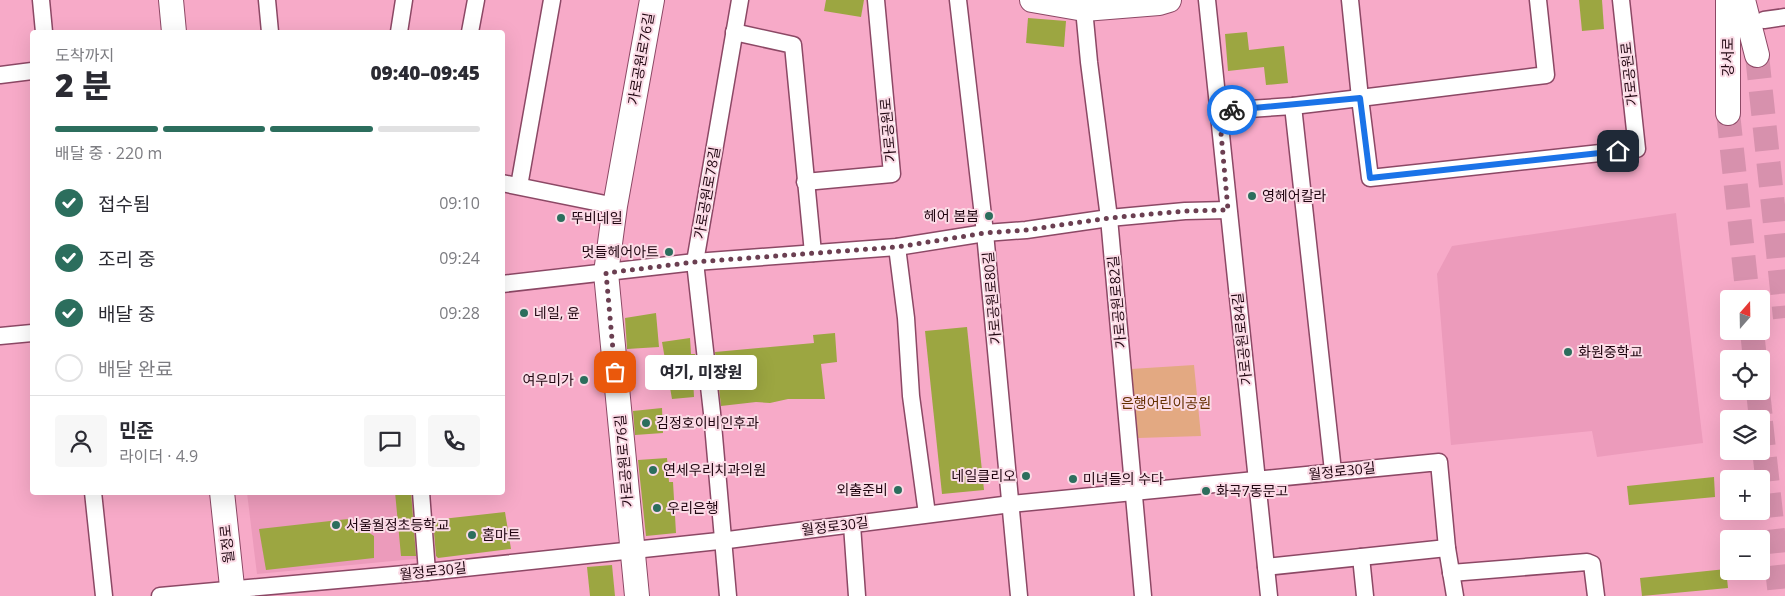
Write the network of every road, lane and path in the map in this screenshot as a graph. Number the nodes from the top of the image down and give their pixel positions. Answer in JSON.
{"nodes":[{"id":1,"x":42,"y":0,"type":"edge"},
{"id":2,"x":171,"y":0,"type":"edge"},
{"id":3,"x":267,"y":0,"type":"edge"},
{"id":4,"x":404,"y":0,"type":"edge"},
{"id":5,"x":476,"y":0,"type":"edge"},
{"id":6,"x":552,"y":0,"type":"edge"},
{"id":7,"x":652,"y":0,"type":"edge"},
{"id":8,"x":740,"y":0,"type":"edge"},
{"id":9,"x":876,"y":0,"type":"edge"},
{"id":10,"x":958,"y":0,"type":"edge"},
{"id":11,"x":1032,"y":0,"type":"edge"},
{"id":12,"x":1169,"y":0,"type":"edge"},
{"id":13,"x":1207,"y":0,"type":"edge"},
{"id":14,"x":1350,"y":0,"type":"edge"},
{"id":15,"x":1538,"y":0,"type":"edge"},
{"id":16,"x":1621,"y":0,"type":"edge"},
{"id":17,"x":1728,"y":0,"type":"edge"},
{"id":18,"x":1743,"y":0,"type":"edge"},
{"id":19,"x":1084,"y":9,"type":"junction"},
{"id":20,"x":1785,"y":17,"type":"edge"},
{"id":21,"x":1764,"y":20,"type":"dead end"},
{"id":22,"x":44,"y":30,"type":"edge"},
{"id":23,"x":174,"y":30,"type":"edge"},
{"id":24,"x":270,"y":30,"type":"edge"},
{"id":25,"x":399,"y":30,"type":"edge"},
{"id":26,"x":470,"y":30,"type":"edge"},
{"id":27,"x":734,"y":32,"type":"junction"},
{"id":28,"x":1757,"y":55,"type":"tunnel mouth"},
{"id":29,"x":30,"y":71,"type":"edge"},
{"id":30,"x":0,"y":74,"type":"edge"},
{"id":31,"x":1360,"y":98,"type":"junction"},
{"id":32,"x":1293,"y":106,"type":"junction"},
{"id":33,"x":1219,"y":111,"type":"junction"},
{"id":34,"x":1728,"y":114,"type":"tunnel mouth"},
{"id":35,"x":805,"y":182,"type":"junction"},
{"id":36,"x":505,"y":184,"type":"edge"},
{"id":37,"x":519,"y":186,"type":"junction"},
{"id":38,"x":615,"y":206,"type":"junction"},
{"id":39,"x":1228,"y":210,"type":"junction"},
{"id":40,"x":1109,"y":218,"type":"junction"},
{"id":41,"x":985,"y":233,"type":"junction"},
{"id":42,"x":897,"y":247,"type":"junction"},
{"id":43,"x":813,"y":253,"type":"junction"},
{"id":44,"x":695,"y":262,"type":"junction"},
{"id":45,"x":606,"y":273,"type":"junction"},
{"id":46,"x":505,"y":284,"type":"edge"},
{"id":47,"x":30,"y":333,"type":"edge"},
{"id":48,"x":0,"y":336,"type":"edge"},
{"id":49,"x":1333,"y":471,"type":"junction"},
{"id":50,"x":1257,"y":481,"type":"junction"},
{"id":51,"x":1134,"y":493,"type":"junction"},
{"id":52,"x":93,"y":495,"type":"edge"},
{"id":53,"x":222,"y":495,"type":"edge"},
{"id":54,"x":421,"y":495,"type":"edge"},
{"id":55,"x":1011,"y":504,"type":"junction"},
{"id":56,"x":927,"y":514,"type":"junction"},
{"id":57,"x":852,"y":525,"type":"junction"},
{"id":58,"x":723,"y":540,"type":"junction"},
{"id":59,"x":1447,"y":548,"type":"junction"},
{"id":60,"x":632,"y":549,"type":"junction"},
{"id":61,"x":1361,"y":557,"type":"junction"},
{"id":62,"x":1266,"y":567,"type":"junction"},
{"id":63,"x":427,"y":572,"type":"junction"},
{"id":64,"x":1451,"y":573,"type":"junction"},
{"id":65,"x":232,"y":592,"type":"edge"},
{"id":66,"x":104,"y":596,"type":"edge"},
{"id":67,"x":160,"y":596,"type":"edge"},
{"id":68,"x":637,"y":596,"type":"edge"},
{"id":69,"x":728,"y":596,"type":"edge"},
{"id":70,"x":857,"y":596,"type":"edge"},
{"id":71,"x":1020,"y":596,"type":"edge"},
{"id":72,"x":1144,"y":596,"type":"edge"},
{"id":73,"x":1269,"y":596,"type":"edge"},
{"id":74,"x":1365,"y":596,"type":"edge"},
{"id":75,"x":1455,"y":596,"type":"edge"},
{"id":76,"x":1596,"y":596,"type":"edge"}],
"edges":[{"from":1,"to":22,"type":"street"},
{"from":2,"to":23,"type":"street"},
{"from":3,"to":24,"type":"street"},
{"from":4,"to":25,"type":"street"},
{"from":5,"to":26,"type":"street"},
{"from":6,"to":37,"type":"street"},
{"from":7,"to":38,"type":"street","name":"가로공원로76길"},
{"from":8,"to":27,"type":"street","name":"가로공원로78길"},
{"from":9,"to":35,"type":"street","name":"가로공원로"},
{"from":10,"to":41,"type":"street","name":"가로공원로80길"},
{"from":11,"to":19,"type":"street"},
{"from":12,"to":19,"type":"street"},
{"from":13,"to":33,"type":"street","name":"가로공원로84길"},
{"from":14,"to":31,"type":"street"},
{"from":15,"to":31,"type":"street"},
{"from":16,"to":31,"type":"street","name":"가로공원로"},
{"from":17,"to":34,"type":"street","name":"강서로"},
{"from":18,"to":28,"type":"street","name":"강서로"},
{"from":19,"to":40,"type":"street","name":"가로공원로82길"},
{"from":20,"to":21,"type":"street"},
{"from":27,"to":35,"type":"street"},
{"from":27,"to":44,"type":"street","name":"가로공원로78길"},
{"from":29,"to":30,"type":"street"},
{"from":31,"to":32,"type":"street"},
{"from":32,"to":33,"type":"street"},
{"from":32,"to":49,"type":"street"},
{"from":33,"to":39,"type":"street","name":"가로공원로84길"},
{"from":35,"to":43,"type":"street"},
{"from":36,"to":37,"type":"street"},
{"from":37,"to":38,"type":"street"},
{"from":38,"to":45,"type":"street","name":"가로공원로76길"},
{"from":39,"to":40,"type":"street"},
{"from":39,"to":50,"type":"street","name":"가로공원로84길"},
{"from":40,"to":41,"type":"street"},
{"from":40,"to":51,"type":"street","name":"가로공원로82길"},
{"from":41,"to":42,"type":"street"},
{"from":41,"to":55,"type":"street","name":"가로공원로80길"},
{"from":42,"to":43,"type":"street"},
{"from":42,"to":56,"type":"street"},
{"from":43,"to":44,"type":"street"},
{"from":44,"to":45,"type":"street"},
{"from":44,"to":58,"type":"street","name":"가로공원로78길"},
{"from":45,"to":46,"type":"street"},
{"from":45,"to":60,"type":"street","name":"가로공원로76길"},
{"from":47,"to":48,"type":"street"},
{"from":49,"to":50,"type":"street","name":"월정로30길"},
{"from":49,"to":59,"type":"street","name":"월정로30길"},
{"from":50,"to":51,"type":"street","name":"월정로30길"},
{"from":50,"to":62,"type":"street","name":"가로공원로84길"},
{"from":51,"to":55,"type":"street","name":"월정로30길"},
{"from":51,"to":72,"type":"street","name":"가로공원로82길"},
{"from":52,"to":66,"type":"street"},
{"from":53,"to":65,"type":"street","name":"월정로"},
{"from":54,"to":63,"type":"street"},
{"from":55,"to":56,"type":"street","name":"월정로30길"},
{"from":55,"to":71,"type":"street","name":"가로공원로80길"},
{"from":56,"to":57,"type":"street","name":"월정로30길"},
{"from":57,"to":58,"type":"street","name":"월정로30길"},
{"from":57,"to":70,"type":"street"},
{"from":58,"to":60,"type":"street","name":"월정로30길"},
{"from":58,"to":69,"type":"street","name":"가로공원로78길"},
{"from":59,"to":61,"type":"street"},
{"from":59,"to":64,"type":"street"},
{"from":60,"to":63,"type":"street","name":"월정로30길"},
{"from":60,"to":68,"type":"street","name":"가로공원로76길"},
{"from":61,"to":62,"type":"street"},
{"from":61,"to":74,"type":"street"},
{"from":62,"to":73,"type":"street","name":"가로공원로84길"},
{"from":63,"to":65,"type":"street","name":"월정로30길"},
{"from":64,"to":75,"type":"street"},
{"from":64,"to":76,"type":"street"},
{"from":65,"to":67,"type":"street","name":"월정로30길"}]}
